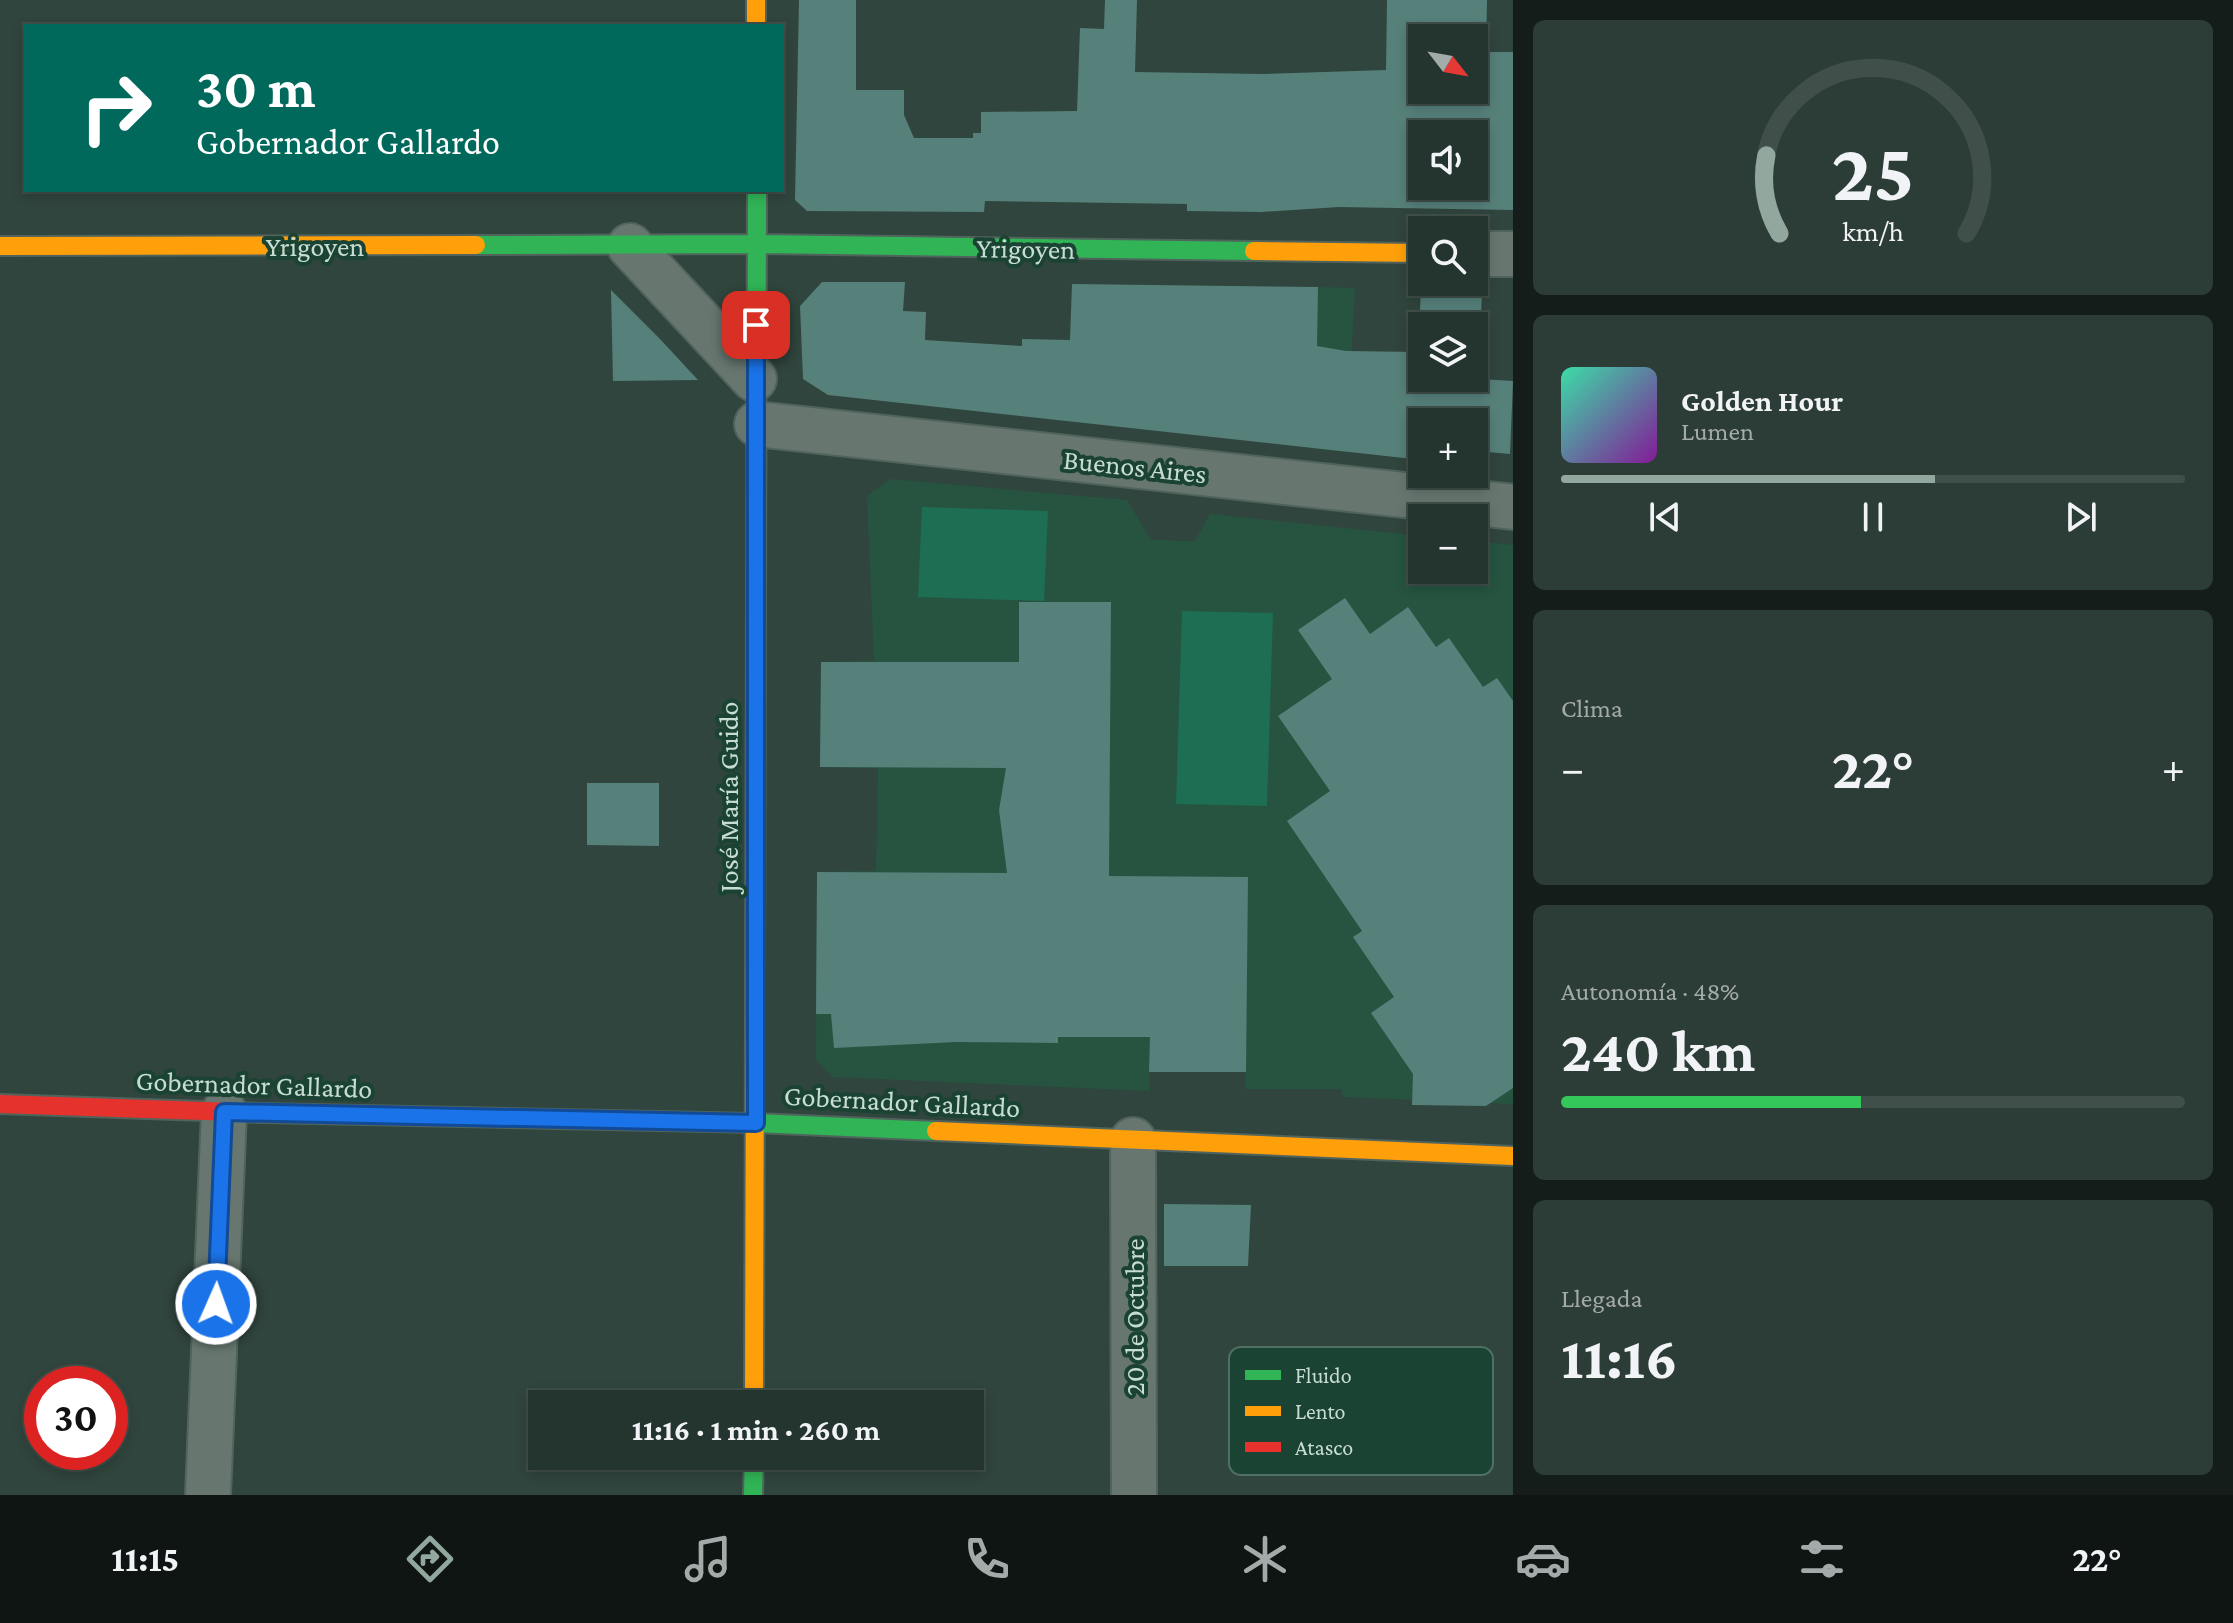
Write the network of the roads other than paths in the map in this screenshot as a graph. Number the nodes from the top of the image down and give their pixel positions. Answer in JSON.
{"nodes":[{"id":1,"x":756,"y":0,"type":"edge"},
{"id":2,"x":756,"y":24,"type":"edge"},
{"id":3,"x":757,"y":192,"type":"edge"},
{"id":4,"x":758,"y":244,"type":"junction"},
{"id":5,"x":0,"y":246,"type":"edge"},
{"id":6,"x":630,"y":246,"type":"junction"},
{"id":7,"x":1408,"y":253,"type":"edge"},
{"id":8,"x":1488,"y":254,"type":"edge"},
{"id":9,"x":1513,"y":254,"type":"edge"},
{"id":10,"x":754,"y":379,"type":"junction"},
{"id":11,"x":757,"y":424,"type":"junction"},
{"id":12,"x":1513,"y":507,"type":"edge"},
{"id":13,"x":0,"y":1104,"type":"edge"},
{"id":14,"x":224,"y":1112,"type":"junction"},
{"id":15,"x":756,"y":1123,"type":"junction"},
{"id":16,"x":1133,"y":1140,"type":"junction"},
{"id":17,"x":1513,"y":1156,"type":"edge"},
{"id":18,"x":754,"y":1390,"type":"edge"},
{"id":19,"x":754,"y":1470,"type":"edge"},
{"id":20,"x":208,"y":1495,"type":"edge"},
{"id":21,"x":753,"y":1495,"type":"edge"},
{"id":22,"x":1134,"y":1495,"type":"edge"}],
"edges":[{"from":1,"to":2,"type":"street"},
{"from":3,"to":4,"type":"street","name":"José María Guido"},
{"from":4,"to":6,"type":"street","name":"Yrigoyen"},
{"from":4,"to":7,"type":"street","name":"Yrigoyen"},
{"from":4,"to":10,"type":"street","name":"José María Guido"},
{"from":5,"to":6,"type":"street","name":"Yrigoyen"},
{"from":6,"to":10,"type":"street"},
{"from":8,"to":9,"type":"street"},
{"from":10,"to":11,"type":"street","name":"José María Guido"},
{"from":11,"to":12,"type":"street","name":"Buenos Aires"},
{"from":11,"to":15,"type":"street","name":"José María Guido"},
{"from":13,"to":14,"type":"street","name":"Gobernador Gallardo"},
{"from":14,"to":15,"type":"street","name":"Gobernador Gallardo"},
{"from":14,"to":20,"type":"street"},
{"from":15,"to":16,"type":"street","name":"Gobernador Gallardo"},
{"from":15,"to":18,"type":"street","name":"José María Guido"},
{"from":16,"to":17,"type":"street","name":"Gobernador Gallardo"},
{"from":16,"to":22,"type":"street","name":"20 de Octubre"},
{"from":19,"to":21,"type":"street"}]}
